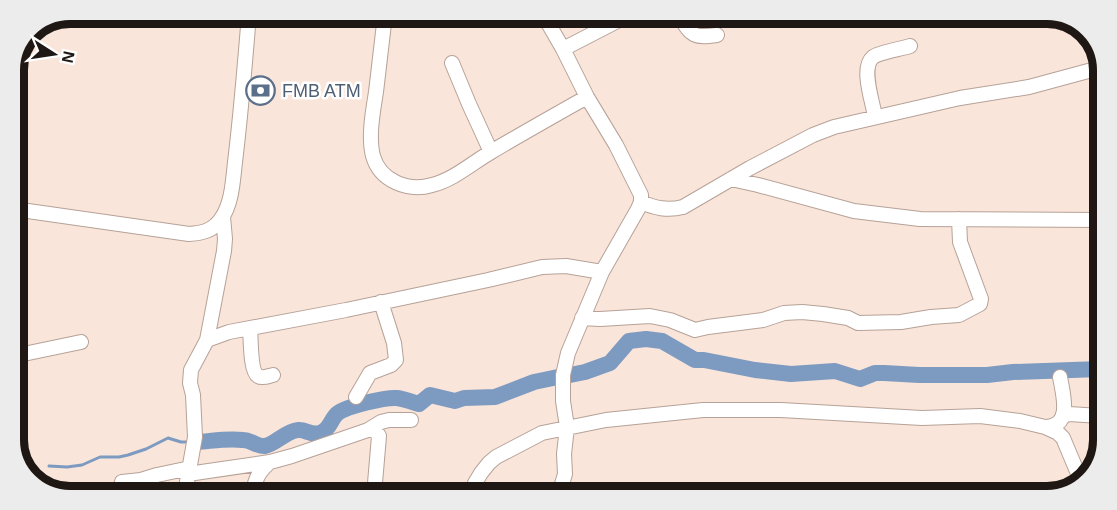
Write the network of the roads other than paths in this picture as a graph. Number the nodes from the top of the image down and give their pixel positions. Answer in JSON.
{"nodes":[{"id":1,"x":248,"y":24,"type":"edge"},
{"id":2,"x":384,"y":24,"type":"edge"},
{"id":3,"x":549,"y":24,"type":"edge"},
{"id":4,"x":611,"y":24,"type":"edge"},
{"id":5,"x":684,"y":24,"type":"edge"},
{"id":6,"x":717,"y":35,"type":"dead end"},
{"id":7,"x":910,"y":46,"type":"dead end"},
{"id":8,"x":563,"y":49,"type":"junction"},
{"id":9,"x":452,"y":63,"type":"dead end"},
{"id":10,"x":1093,"y":70,"type":"edge"},
{"id":11,"x":587,"y":97,"type":"junction"},
{"id":12,"x":875,"y":117,"type":"junction"},
{"id":13,"x":491,"y":152,"type":"junction"},
{"id":14,"x":731,"y":179,"type":"junction"},
{"id":15,"x":641,"y":202,"type":"junction"},
{"id":16,"x":24,"y":210,"type":"edge"},
{"id":17,"x":223,"y":217,"type":"junction"},
{"id":18,"x":959,"y":219,"type":"junction"},
{"id":19,"x":1093,"y":220,"type":"edge"},
{"id":20,"x":602,"y":272,"type":"junction"},
{"id":21,"x":381,"y":302,"type":"junction"},
{"id":22,"x":582,"y":318,"type":"junction"},
{"id":23,"x":250,"y":328,"type":"junction"},
{"id":24,"x":207,"y":340,"type":"junction"},
{"id":25,"x":81,"y":342,"type":"dead end"},
{"id":26,"x":24,"y":354,"type":"edge"},
{"id":27,"x":273,"y":375,"type":"dead end"},
{"id":28,"x":1060,"y":377,"type":"dead end"},
{"id":29,"x":356,"y":397,"type":"dead end"},
{"id":30,"x":1093,"y":416,"type":"edge"},
{"id":31,"x":1062,"y":418,"type":"junction"},
{"id":32,"x":411,"y":420,"type":"dead end"},
{"id":33,"x":567,"y":427,"type":"junction"},
{"id":34,"x":1045,"y":427,"type":"junction"},
{"id":35,"x":368,"y":430,"type":"junction"},
{"id":36,"x":270,"y":462,"type":"junction"},
{"id":37,"x":189,"y":471,"type":"junction"},
{"id":38,"x":1078,"y":473,"type":"edge"},
{"id":39,"x":375,"y":483,"type":"dead end"},
{"id":40,"x":121,"y":486,"type":"edge"},
{"id":41,"x":186,"y":486,"type":"edge"},
{"id":42,"x":254,"y":486,"type":"edge"},
{"id":43,"x":474,"y":486,"type":"edge"},
{"id":44,"x":561,"y":486,"type":"edge"}],
"edges":[{"from":1,"to":17,"type":"street"},
{"from":2,"to":13,"type":"street"},
{"from":3,"to":8,"type":"street"},
{"from":4,"to":8,"type":"street"},
{"from":5,"to":6,"type":"street"},
{"from":7,"to":12,"type":"street"},
{"from":8,"to":11,"type":"street"},
{"from":9,"to":13,"type":"street"},
{"from":10,"to":12,"type":"street"},
{"from":11,"to":13,"type":"street"},
{"from":11,"to":15,"type":"street"},
{"from":12,"to":14,"type":"street"},
{"from":14,"to":15,"type":"street"},
{"from":14,"to":18,"type":"street"},
{"from":15,"to":20,"type":"street"},
{"from":16,"to":17,"type":"street"},
{"from":17,"to":24,"type":"street"},
{"from":18,"to":19,"type":"street"},
{"from":18,"to":22,"type":"street"},
{"from":20,"to":21,"type":"street"},
{"from":20,"to":22,"type":"street"},
{"from":21,"to":23,"type":"street"},
{"from":21,"to":29,"type":"street"},
{"from":22,"to":33,"type":"street"},
{"from":23,"to":24,"type":"street"},
{"from":23,"to":27,"type":"street"},
{"from":24,"to":37,"type":"street"},
{"from":25,"to":26,"type":"street"},
{"from":28,"to":31,"type":"street"},
{"from":30,"to":31,"type":"street"},
{"from":31,"to":34,"type":"street"},
{"from":32,"to":35,"type":"street"},
{"from":33,"to":34,"type":"street"},
{"from":33,"to":43,"type":"street"},
{"from":33,"to":44,"type":"street"},
{"from":34,"to":38,"type":"street"},
{"from":35,"to":36,"type":"street"},
{"from":35,"to":39,"type":"street"},
{"from":36,"to":37,"type":"street"},
{"from":36,"to":42,"type":"street"},
{"from":37,"to":40,"type":"street"},
{"from":37,"to":41,"type":"street"}]}
